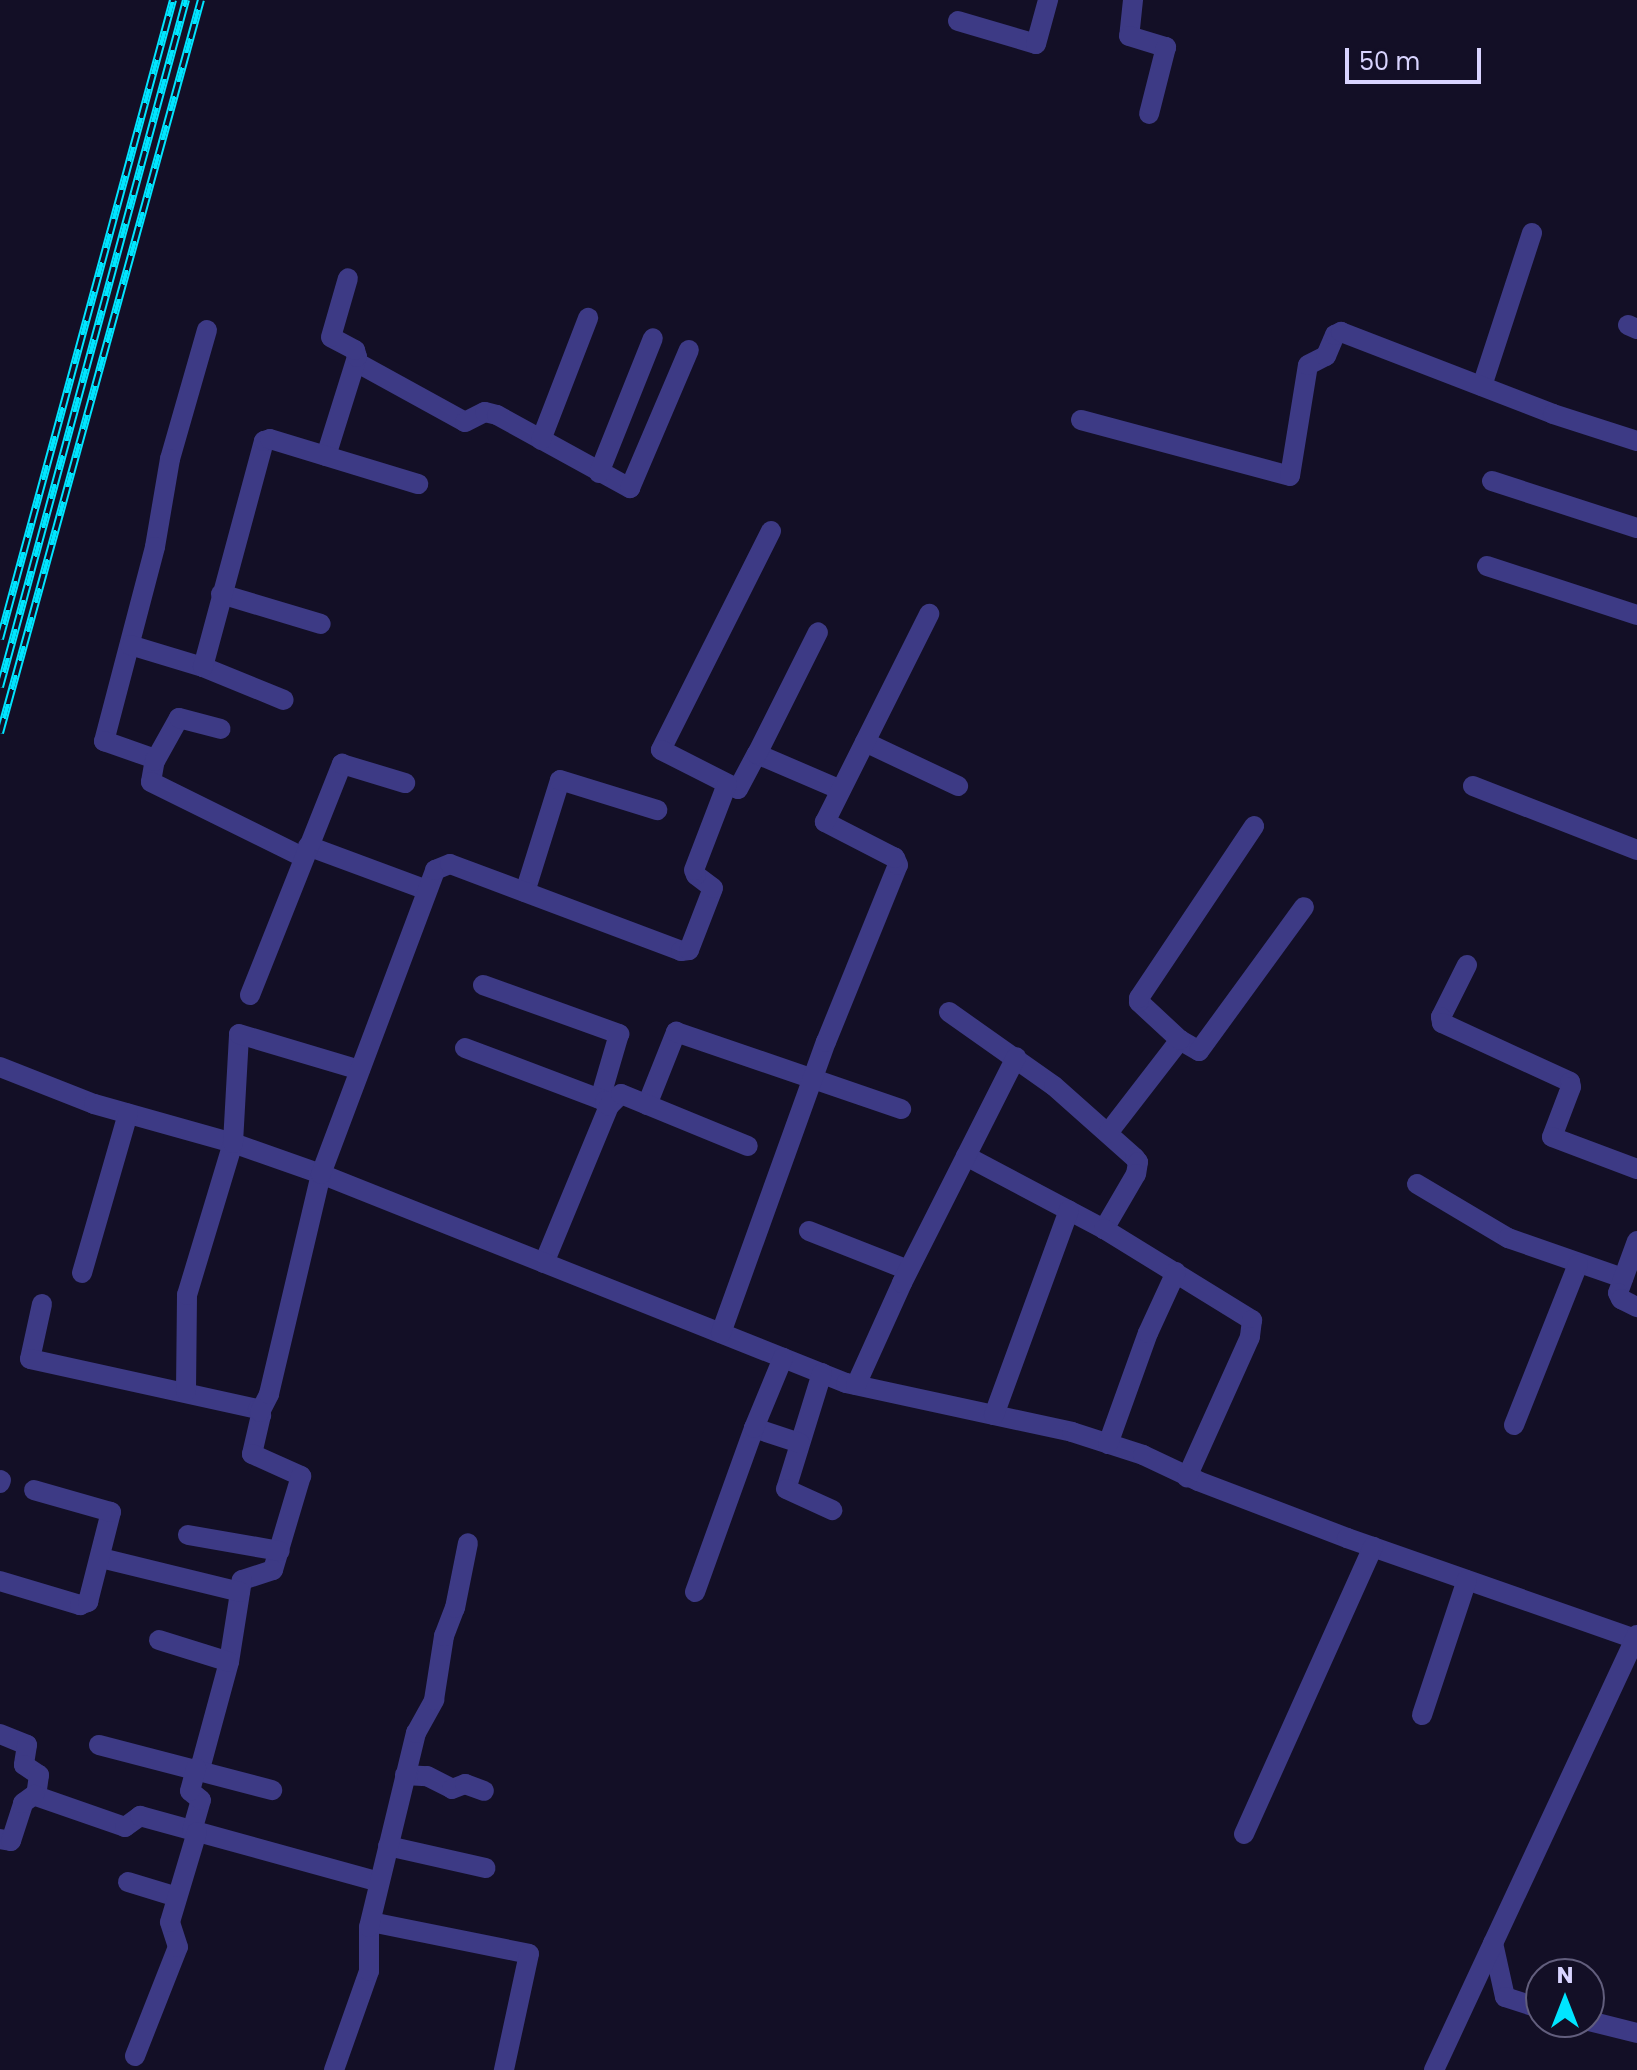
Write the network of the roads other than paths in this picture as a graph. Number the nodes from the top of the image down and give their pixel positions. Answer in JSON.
{"nodes":[{"id":1,"x":1048,"y":0,"type":"edge"},
{"id":2,"x":1133,"y":0,"type":"edge"},
{"id":3,"x":958,"y":21,"type":"dead end"},
{"id":4,"x":1149,"y":114,"type":"dead end"},
{"id":5,"x":1532,"y":233,"type":"dead end"},
{"id":6,"x":348,"y":278,"type":"dead end"},
{"id":7,"x":588,"y":318,"type":"dead end"},
{"id":8,"x":207,"y":330,"type":"dead end"},
{"id":9,"x":653,"y":338,"type":"dead end"},
{"id":10,"x":689,"y":350,"type":"dead end"},
{"id":11,"x":356,"y":362,"type":"junction"},
{"id":12,"x":1482,"y":386,"type":"junction"},
{"id":13,"x":1081,"y":420,"type":"dead end"},
{"id":14,"x":541,"y":440,"type":"junction"},
{"id":15,"x":1637,"y":441,"type":"edge"},
{"id":16,"x":326,"y":456,"type":"junction"},
{"id":17,"x":599,"y":473,"type":"junction"},
{"id":18,"x":1492,"y":481,"type":"dead end"},
{"id":19,"x":418,"y":484,"type":"dead end"},
{"id":20,"x":1637,"y":528,"type":"edge"},
{"id":21,"x":771,"y":531,"type":"dead end"},
{"id":22,"x":1487,"y":566,"type":"dead end"},
{"id":23,"x":221,"y":594,"type":"junction"},
{"id":24,"x":929,"y":614,"type":"dead end"},
{"id":25,"x":1637,"y":615,"type":"edge"},
{"id":26,"x":321,"y":624,"type":"dead end"},
{"id":27,"x":818,"y":632,"type":"dead end"},
{"id":28,"x":130,"y":645,"type":"junction"},
{"id":29,"x":203,"y":667,"type":"junction"},
{"id":30,"x":284,"y":700,"type":"dead end"},
{"id":31,"x":221,"y":729,"type":"dead end"},
{"id":32,"x":865,"y":742,"type":"junction"},
{"id":33,"x":757,"y":754,"type":"junction"},
{"id":34,"x":155,"y":761,"type":"junction"},
{"id":35,"x":405,"y":783,"type":"dead end"},
{"id":36,"x":727,"y":784,"type":"junction"},
{"id":37,"x":958,"y":786,"type":"dead end"},
{"id":38,"x":1473,"y":786,"type":"dead end"},
{"id":39,"x":841,"y":790,"type":"junction"},
{"id":40,"x":657,"y":810,"type":"dead end"},
{"id":41,"x":1254,"y":826,"type":"dead end"},
{"id":42,"x":1637,"y":850,"type":"edge"},
{"id":43,"x":306,"y":852,"type":"junction"},
{"id":44,"x":427,"y":890,"type":"junction"},
{"id":45,"x":525,"y":892,"type":"junction"},
{"id":46,"x":1304,"y":907,"type":"dead end"},
{"id":47,"x":1467,"y":965,"type":"dead end"},
{"id":48,"x":483,"y":985,"type":"dead end"},
{"id":49,"x":250,"y":995,"type":"dead end"},
{"id":50,"x":949,"y":1012,"type":"dead end"},
{"id":51,"x":1180,"y":1040,"type":"junction"},
{"id":52,"x":465,"y":1048,"type":"dead end"},
{"id":53,"x":1016,"y":1057,"type":"junction"},
{"id":54,"x":0,"y":1067,"type":"edge"},
{"id":55,"x":360,"y":1070,"type":"junction"},
{"id":56,"x":813,"y":1078,"type":"junction"},
{"id":57,"x":604,"y":1103,"type":"junction"},
{"id":58,"x":647,"y":1105,"type":"junction"},
{"id":59,"x":901,"y":1109,"type":"dead end"},
{"id":60,"x":128,"y":1114,"type":"junction"},
{"id":61,"x":1108,"y":1133,"type":"junction"},
{"id":62,"x":233,"y":1143,"type":"junction"},
{"id":63,"x":748,"y":1146,"type":"dead end"},
{"id":64,"x":966,"y":1156,"type":"junction"},
{"id":65,"x":1637,"y":1169,"type":"edge"},
{"id":66,"x":321,"y":1174,"type":"junction"},
{"id":67,"x":1417,"y":1184,"type":"dead end"},
{"id":68,"x":1069,"y":1210,"type":"junction"},
{"id":69,"x":1104,"y":1229,"type":"junction"},
{"id":70,"x":809,"y":1231,"type":"dead end"},
{"id":71,"x":1637,"y":1241,"type":"edge"},
{"id":72,"x":544,"y":1263,"type":"junction"},
{"id":73,"x":1578,"y":1264,"type":"junction"},
{"id":74,"x":908,"y":1270,"type":"junction"},
{"id":75,"x":1176,"y":1272,"type":"junction"},
{"id":76,"x":82,"y":1273,"type":"dead end"},
{"id":77,"x":1623,"y":1278,"type":"junction"},
{"id":78,"x":42,"y":1304,"type":"dead end"},
{"id":79,"x":1637,"y":1307,"type":"edge"},
{"id":80,"x":721,"y":1333,"type":"junction"},
{"id":81,"x":783,"y":1358,"type":"junction"},
{"id":82,"x":822,"y":1373,"type":"junction"},
{"id":83,"x":856,"y":1385,"type":"junction"},
{"id":84,"x":186,"y":1391,"type":"junction"},
{"id":85,"x":260,"y":1412,"type":"junction"},
{"id":86,"x":994,"y":1415,"type":"junction"},
{"id":87,"x":1514,"y":1425,"type":"dead end"},
{"id":88,"x":754,"y":1428,"type":"junction"},
{"id":89,"x":800,"y":1443,"type":"junction"},
{"id":90,"x":1108,"y":1444,"type":"junction"},
{"id":91,"x":1187,"y":1477,"type":"junction"},
{"id":92,"x":34,"y":1490,"type":"dead end"},
{"id":93,"x":832,"y":1510,"type":"dead end"},
{"id":94,"x":188,"y":1535,"type":"dead end"},
{"id":95,"x":468,"y":1543,"type":"dead end"},
{"id":96,"x":1373,"y":1547,"type":"junction"},
{"id":97,"x":280,"y":1551,"type":"junction"},
{"id":98,"x":101,"y":1558,"type":"junction"},
{"id":99,"x":1467,"y":1580,"type":"junction"},
{"id":100,"x":0,"y":1581,"type":"edge"},
{"id":101,"x":240,"y":1592,"type":"junction"},
{"id":102,"x":695,"y":1592,"type":"dead end"},
{"id":103,"x":1636,"y":1637,"type":"edge"},
{"id":104,"x":159,"y":1640,"type":"dead end"},
{"id":105,"x":229,"y":1662,"type":"junction"},
{"id":106,"x":1422,"y":1715,"type":"dead end"},
{"id":107,"x":0,"y":1734,"type":"edge"},
{"id":108,"x":99,"y":1745,"type":"dead end"},
{"id":109,"x":198,"y":1768,"type":"junction"},
{"id":110,"x":405,"y":1775,"type":"junction"},
{"id":111,"x":272,"y":1790,"type":"dead end"},
{"id":112,"x":484,"y":1791,"type":"dead end"},
{"id":113,"x":34,"y":1795,"type":"junction"},
{"id":114,"x":194,"y":1831,"type":"junction"},
{"id":115,"x":1244,"y":1834,"type":"dead end"},
{"id":116,"x":0,"y":1839,"type":"edge"},
{"id":117,"x":388,"y":1846,"type":"junction"},
{"id":118,"x":486,"y":1868,"type":"dead end"},
{"id":119,"x":128,"y":1882,"type":"dead end"},
{"id":120,"x":379,"y":1882,"type":"junction"},
{"id":121,"x":177,"y":1897,"type":"junction"},
{"id":122,"x":371,"y":1922,"type":"junction"},
{"id":123,"x":1493,"y":1943,"type":"junction"},
{"id":124,"x":1525,"y":2004,"type":"edge"},
{"id":125,"x":1605,"y":2025,"type":"edge"},
{"id":126,"x":1637,"y":2033,"type":"edge"},
{"id":127,"x":135,"y":2056,"type":"dead end"},
{"id":128,"x":334,"y":2070,"type":"edge"},
{"id":129,"x":504,"y":2070,"type":"edge"},
{"id":130,"x":1434,"y":2070,"type":"edge"}],
"edges":[{"from":1,"to":3,"type":"street"},
{"from":2,"to":4,"type":"street"},
{"from":5,"to":12,"type":"street"},
{"from":6,"to":11,"type":"street"},
{"from":7,"to":14,"type":"street"},
{"from":8,"to":28,"type":"street"},
{"from":9,"to":17,"type":"street"},
{"from":10,"to":17,"type":"street"},
{"from":11,"to":14,"type":"street"},
{"from":11,"to":16,"type":"street"},
{"from":12,"to":13,"type":"street"},
{"from":12,"to":15,"type":"street"},
{"from":14,"to":17,"type":"street"},
{"from":16,"to":19,"type":"street"},
{"from":16,"to":23,"type":"street"},
{"from":18,"to":20,"type":"street"},
{"from":21,"to":36,"type":"street"},
{"from":22,"to":25,"type":"street"},
{"from":23,"to":26,"type":"street"},
{"from":23,"to":29,"type":"street"},
{"from":24,"to":32,"type":"street"},
{"from":27,"to":33,"type":"street"},
{"from":28,"to":29,"type":"street"},
{"from":28,"to":34,"type":"street"},
{"from":29,"to":30,"type":"street"},
{"from":31,"to":34,"type":"street"},
{"from":32,"to":37,"type":"street"},
{"from":32,"to":39,"type":"street"},
{"from":33,"to":36,"type":"street"},
{"from":33,"to":39,"type":"street"},
{"from":34,"to":43,"type":"street"},
{"from":35,"to":43,"type":"street"},
{"from":36,"to":45,"type":"street"},
{"from":38,"to":42,"type":"street"},
{"from":39,"to":56,"type":"street"},
{"from":40,"to":45,"type":"street"},
{"from":41,"to":51,"type":"street"},
{"from":43,"to":44,"type":"street"},
{"from":43,"to":49,"type":"street"},
{"from":44,"to":45,"type":"street"},
{"from":44,"to":55,"type":"street"},
{"from":46,"to":51,"type":"street"},
{"from":47,"to":65,"type":"street"},
{"from":48,"to":57,"type":"street"},
{"from":50,"to":53,"type":"street"},
{"from":51,"to":61,"type":"street"},
{"from":52,"to":57,"type":"street"},
{"from":53,"to":61,"type":"street"},
{"from":53,"to":64,"type":"street"},
{"from":54,"to":60,"type":"street"},
{"from":55,"to":62,"type":"street"},
{"from":55,"to":66,"type":"street"},
{"from":56,"to":58,"type":"street"},
{"from":56,"to":59,"type":"street"},
{"from":56,"to":80,"type":"street"},
{"from":57,"to":58,"type":"street"},
{"from":57,"to":72,"type":"street"},
{"from":58,"to":63,"type":"street"},
{"from":60,"to":62,"type":"street"},
{"from":60,"to":76,"type":"street"},
{"from":61,"to":69,"type":"street"},
{"from":62,"to":66,"type":"street"},
{"from":62,"to":84,"type":"street"},
{"from":64,"to":68,"type":"street"},
{"from":64,"to":74,"type":"street"},
{"from":66,"to":72,"type":"street"},
{"from":66,"to":85,"type":"street"},
{"from":67,"to":73,"type":"street"},
{"from":68,"to":69,"type":"street"},
{"from":68,"to":86,"type":"street"},
{"from":69,"to":75,"type":"street"},
{"from":70,"to":74,"type":"street"},
{"from":71,"to":77,"type":"street"},
{"from":72,"to":80,"type":"street"},
{"from":73,"to":77,"type":"street"},
{"from":73,"to":87,"type":"street"},
{"from":74,"to":83,"type":"street"},
{"from":75,"to":90,"type":"street"},
{"from":75,"to":91,"type":"street"},
{"from":77,"to":79,"type":"street"},
{"from":78,"to":84,"type":"street"},
{"from":80,"to":81,"type":"street"},
{"from":81,"to":82,"type":"street"},
{"from":81,"to":88,"type":"street"},
{"from":82,"to":83,"type":"street"},
{"from":82,"to":89,"type":"street"},
{"from":83,"to":86,"type":"street"},
{"from":84,"to":85,"type":"street"},
{"from":85,"to":97,"type":"street"},
{"from":86,"to":90,"type":"street"},
{"from":88,"to":89,"type":"street"},
{"from":88,"to":102,"type":"street"},
{"from":89,"to":93,"type":"street"},
{"from":90,"to":91,"type":"street"},
{"from":91,"to":96,"type":"street"},
{"from":92,"to":98,"type":"street"},
{"from":94,"to":97,"type":"street"},
{"from":95,"to":110,"type":"street"},
{"from":96,"to":99,"type":"street"},
{"from":96,"to":115,"type":"street"},
{"from":97,"to":101,"type":"street"},
{"from":98,"to":100,"type":"street"},
{"from":98,"to":101,"type":"street"},
{"from":99,"to":103,"type":"street"},
{"from":99,"to":106,"type":"street"},
{"from":101,"to":105,"type":"street"},
{"from":103,"to":123,"type":"street"},
{"from":104,"to":105,"type":"street"},
{"from":105,"to":109,"type":"street"},
{"from":107,"to":113,"type":"street"},
{"from":108,"to":109,"type":"street"},
{"from":109,"to":111,"type":"street"},
{"from":109,"to":114,"type":"street"},
{"from":110,"to":112,"type":"street"},
{"from":110,"to":117,"type":"street"},
{"from":113,"to":114,"type":"street"},
{"from":113,"to":116,"type":"street"},
{"from":114,"to":120,"type":"street"},
{"from":114,"to":121,"type":"street"},
{"from":117,"to":118,"type":"street"},
{"from":117,"to":120,"type":"street"},
{"from":119,"to":121,"type":"street"},
{"from":120,"to":122,"type":"street"},
{"from":121,"to":127,"type":"street"},
{"from":122,"to":128,"type":"street"},
{"from":122,"to":129,"type":"street"},
{"from":123,"to":124,"type":"street"},
{"from":123,"to":130,"type":"street"},
{"from":125,"to":126,"type":"street"}]}
